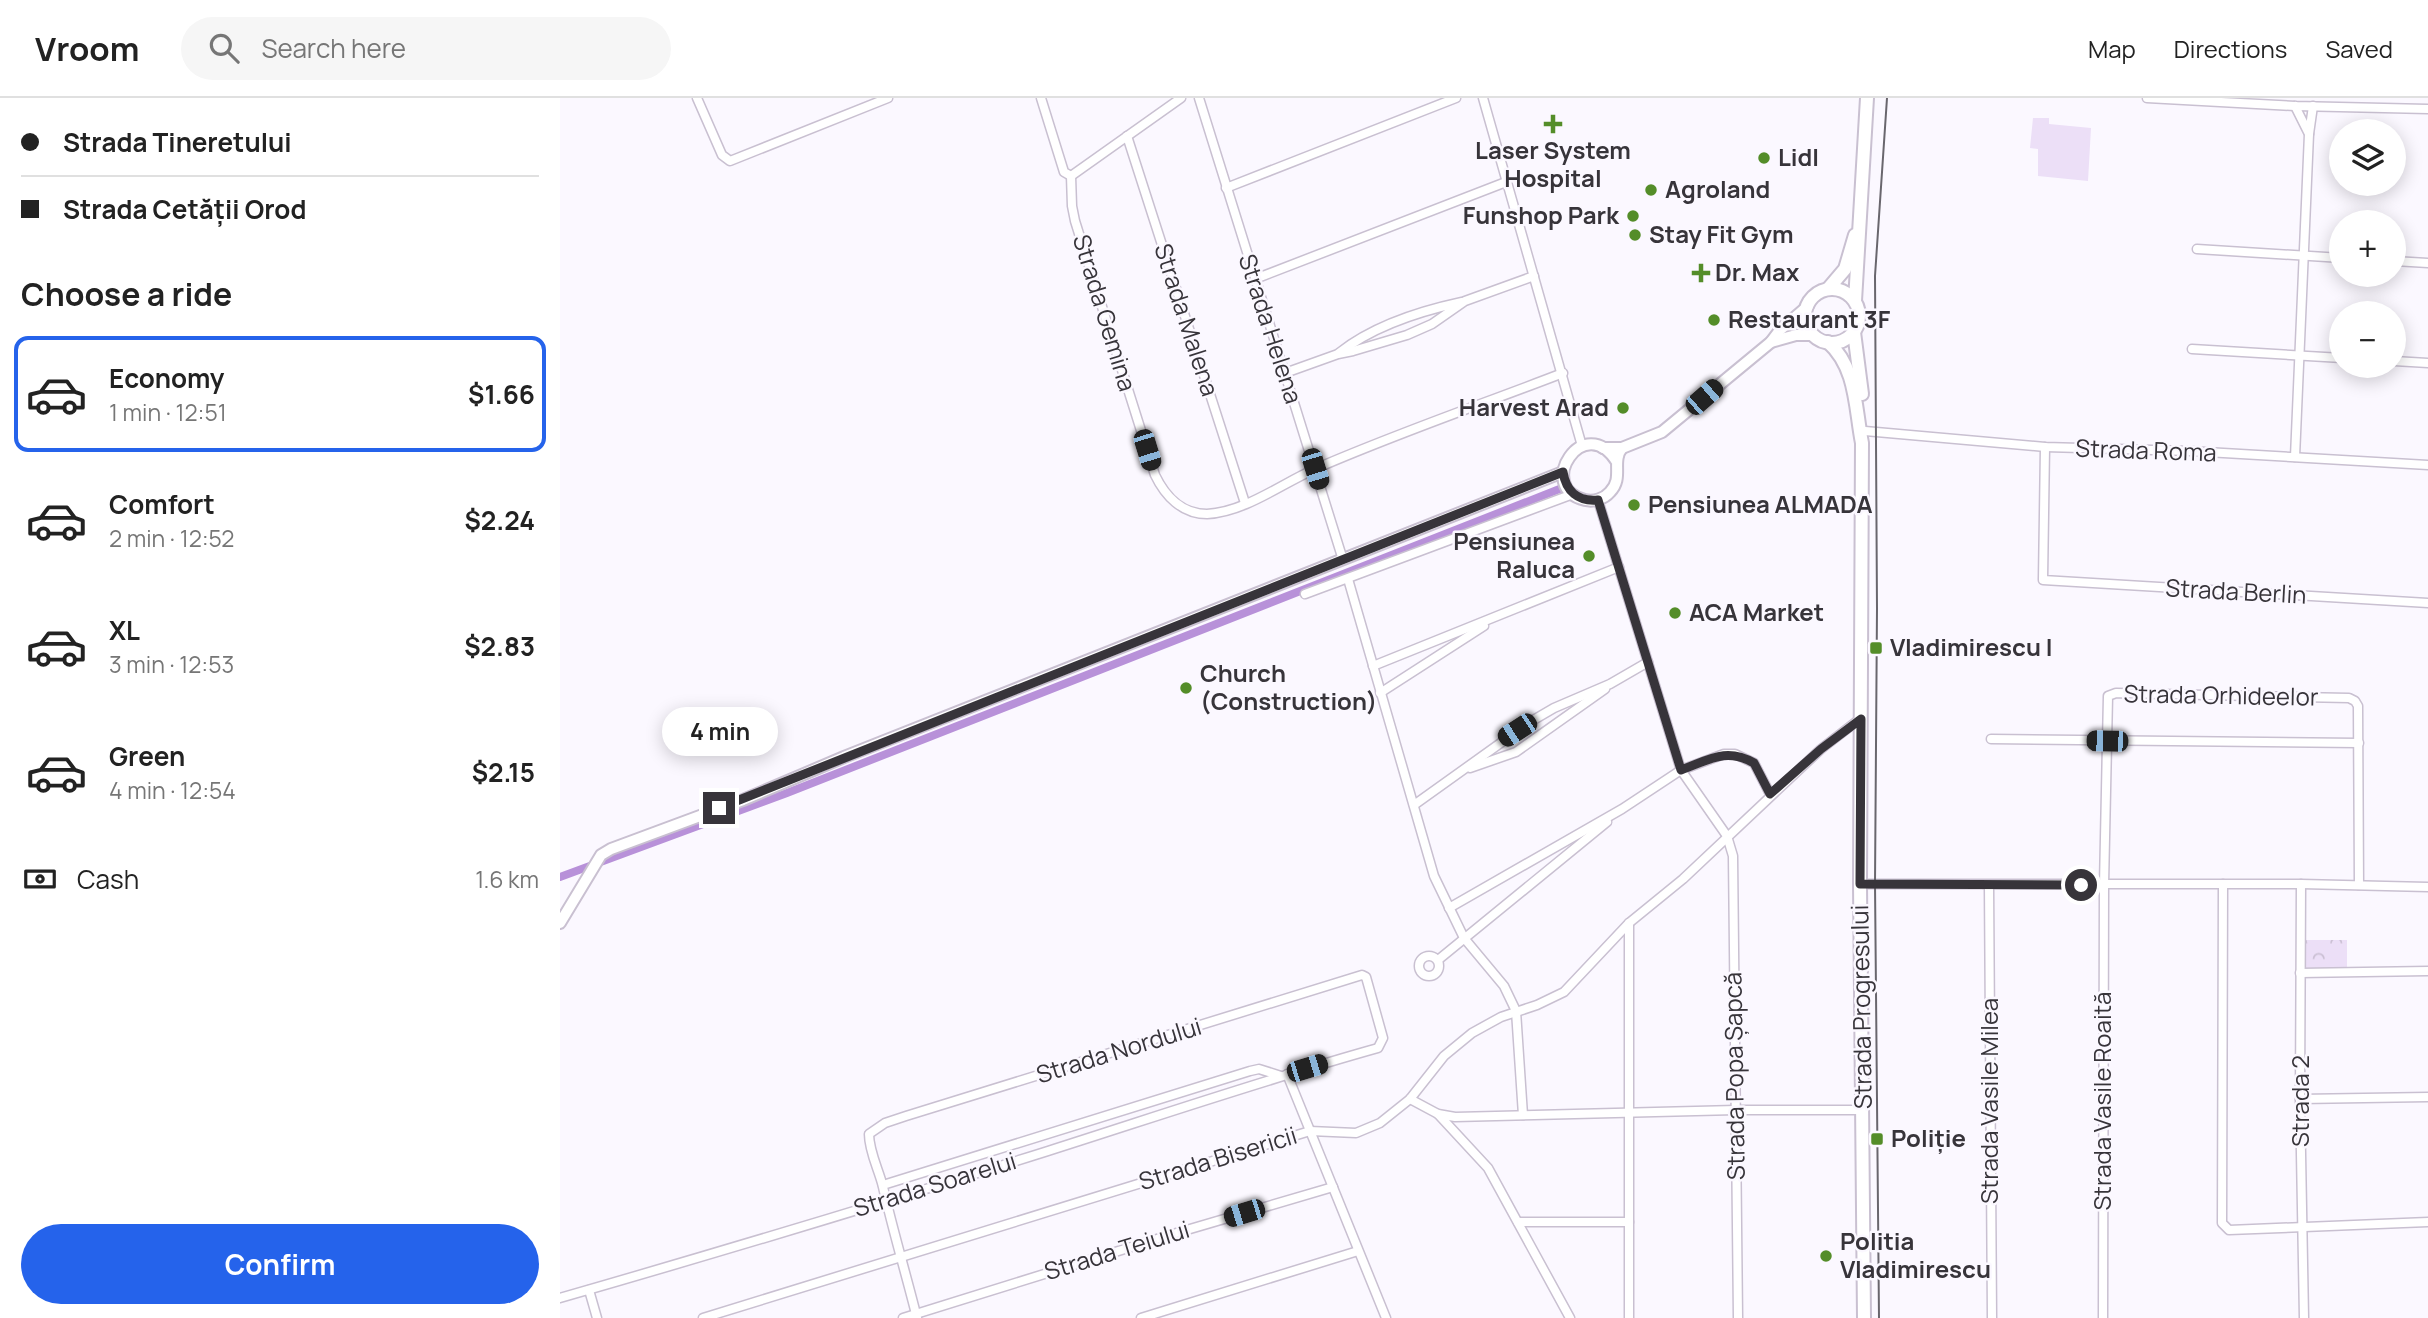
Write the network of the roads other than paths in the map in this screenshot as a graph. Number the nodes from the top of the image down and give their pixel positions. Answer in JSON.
{"nodes":[{"id":1,"x":697,"y":98,"type":"edge"},
{"id":2,"x":888,"y":98,"type":"edge"},
{"id":3,"x":1041,"y":98,"type":"edge"},
{"id":4,"x":1181,"y":98,"type":"edge"},
{"id":5,"x":1199,"y":98,"type":"edge"},
{"id":6,"x":1456,"y":98,"type":"edge"},
{"id":7,"x":1483,"y":98,"type":"edge"},
{"id":8,"x":1867,"y":98,"type":"edge"},
{"id":9,"x":2147,"y":98,"type":"edge"},
{"id":10,"x":2295,"y":106,"type":"junction"},
{"id":11,"x":2313,"y":106,"type":"junction"},
{"id":12,"x":2428,"y":109,"type":"edge"},
{"id":13,"x":2309,"y":134,"type":"junction"},
{"id":14,"x":1127,"y":136,"type":"junction"},
{"id":15,"x":1071,"y":176,"type":"junction"},
{"id":16,"x":1506,"y":182,"type":"junction"},
{"id":17,"x":1226,"y":188,"type":"junction"},
{"id":18,"x":1859,"y":222,"type":"junction"},
{"id":19,"x":2197,"y":249,"type":"dead end"},
{"id":20,"x":2303,"y":256,"type":"junction"},
{"id":21,"x":2329,"y":257,"type":"edge"},
{"id":22,"x":2406,"y":262,"type":"edge"},
{"id":23,"x":2428,"y":263,"type":"edge"},
{"id":24,"x":1534,"y":276,"type":"junction"},
{"id":25,"x":1255,"y":279,"type":"junction"},
{"id":26,"x":1828,"y":289,"type":"junction"},
{"id":27,"x":1465,"y":301,"type":"junction"},
{"id":28,"x":1855,"y":301,"type":"junction"},
{"id":29,"x":1808,"y":306,"type":"junction"},
{"id":30,"x":1854,"y":332,"type":"junction"},
{"id":31,"x":1813,"y":335,"type":"junction"},
{"id":32,"x":1771,"y":342,"type":"junction"},
{"id":33,"x":1828,"y":342,"type":"junction"},
{"id":34,"x":2192,"y":349,"type":"dead end"},
{"id":35,"x":1338,"y":354,"type":"junction"},
{"id":36,"x":2299,"y":356,"type":"junction"},
{"id":37,"x":2329,"y":357,"type":"edge"},
{"id":38,"x":2406,"y":362,"type":"edge"},
{"id":39,"x":2428,"y":363,"type":"edge"},
{"id":40,"x":1285,"y":373,"type":"junction"},
{"id":41,"x":1563,"y":373,"type":"junction"},
{"id":42,"x":1863,"y":437,"type":"junction"},
{"id":43,"x":1582,"y":446,"type":"junction"},
{"id":44,"x":1622,"y":447,"type":"junction"},
{"id":45,"x":2045,"y":447,"type":"junction"},
{"id":46,"x":1603,"y":448,"type":"junction"},
{"id":47,"x":2295,"y":457,"type":"junction"},
{"id":48,"x":1617,"y":462,"type":"junction"},
{"id":49,"x":2428,"y":465,"type":"edge"},
{"id":50,"x":1315,"y":469,"type":"junction"},
{"id":51,"x":1563,"y":472,"type":"junction"},
{"id":52,"x":1573,"y":494,"type":"junction"},
{"id":53,"x":1598,"y":500,"type":"junction"},
{"id":54,"x":1245,"y":503,"type":"junction"},
{"id":55,"x":1343,"y":560,"type":"junction"},
{"id":56,"x":1619,"y":567,"type":"junction"},
{"id":57,"x":1348,"y":579,"type":"junction"},
{"id":58,"x":1305,"y":594,"type":"dead end"},
{"id":59,"x":2428,"y":603,"type":"edge"},
{"id":60,"x":1502,"y":615,"type":"junction"},
{"id":61,"x":1648,"y":662,"type":"junction"},
{"id":62,"x":1373,"y":666,"type":"junction"},
{"id":63,"x":1610,"y":684,"type":"junction"},
{"id":64,"x":1380,"y":693,"type":"junction"},
{"id":65,"x":1861,"y":719,"type":"junction"},
{"id":66,"x":1991,"y":739,"type":"dead end"},
{"id":67,"x":2107,"y":741,"type":"junction"},
{"id":68,"x":2359,"y":743,"type":"junction"},
{"id":69,"x":1681,"y":770,"type":"junction"},
{"id":70,"x":1462,"y":771,"type":"junction"},
{"id":71,"x":1770,"y":794,"type":"junction"},
{"id":72,"x":1414,"y":805,"type":"junction"},
{"id":73,"x":1622,"y":809,"type":"junction"},
{"id":74,"x":1727,"y":835,"type":"junction"},
{"id":75,"x":1860,"y":884,"type":"junction"},
{"id":76,"x":2223,"y":884,"type":"junction"},
{"id":77,"x":2301,"y":884,"type":"junction"},
{"id":78,"x":1989,"y":885,"type":"junction"},
{"id":79,"x":2104,"y":885,"type":"junction"},
{"id":80,"x":2359,"y":885,"type":"junction"},
{"id":81,"x":2428,"y":887,"type":"edge"},
{"id":82,"x":1449,"y":908,"type":"junction"},
{"id":83,"x":560,"y":923,"type":"edge"},
{"id":84,"x":1629,"y":923,"type":"junction"},
{"id":85,"x":1464,"y":938,"type":"junction"},
{"id":86,"x":1438,"y":960,"type":"dead end"},
{"id":87,"x":2428,"y":971,"type":"edge"},
{"id":88,"x":2300,"y":973,"type":"junction"},
{"id":89,"x":1517,"y":1011,"type":"junction"},
{"id":90,"x":1378,"y":1048,"type":"joint"},
{"id":91,"x":1284,"y":1075,"type":"junction"},
{"id":92,"x":2428,"y":1097,"type":"edge"},
{"id":93,"x":1410,"y":1099,"type":"junction"},
{"id":94,"x":2300,"y":1099,"type":"junction"},
{"id":95,"x":1736,"y":1110,"type":"junction"},
{"id":96,"x":1863,"y":1110,"type":"junction"},
{"id":97,"x":1629,"y":1111,"type":"junction"},
{"id":98,"x":1438,"y":1114,"type":"junction"},
{"id":99,"x":1523,"y":1115,"type":"junction"},
{"id":100,"x":1310,"y":1130,"type":"junction"},
{"id":101,"x":1022,"y":1142,"type":"junction"},
{"id":102,"x":1027,"y":1157,"type":"junction"},
{"id":103,"x":883,"y":1185,"type":"junction"},
{"id":104,"x":1333,"y":1187,"type":"junction"},
{"id":105,"x":886,"y":1200,"type":"junction"},
{"id":106,"x":1518,"y":1222,"type":"junction"},
{"id":107,"x":1629,"y":1222,"type":"junction"},
{"id":108,"x":2428,"y":1222,"type":"edge"},
{"id":109,"x":2302,"y":1227,"type":"junction"},
{"id":110,"x":1359,"y":1251,"type":"junction"},
{"id":111,"x":899,"y":1256,"type":"junction"},
{"id":112,"x":589,"y":1290,"type":"junction"},
{"id":113,"x":560,"y":1298,"type":"edge"},
{"id":114,"x":916,"y":1316,"type":"edge"},
{"id":115,"x":1565,"y":1317,"type":"edge"},
{"id":116,"x":597,"y":1318,"type":"edge"},
{"id":117,"x":703,"y":1318,"type":"edge"},
{"id":118,"x":902,"y":1318,"type":"edge"},
{"id":119,"x":1141,"y":1318,"type":"edge"},
{"id":120,"x":1387,"y":1318,"type":"edge"},
{"id":121,"x":1629,"y":1318,"type":"edge"},
{"id":122,"x":1738,"y":1318,"type":"edge"},
{"id":123,"x":1864,"y":1318,"type":"edge"},
{"id":124,"x":1992,"y":1318,"type":"edge"},
{"id":125,"x":2103,"y":1318,"type":"edge"},
{"id":126,"x":2304,"y":1318,"type":"edge"}],
"edges":[{"from":1,"to":2,"type":"street"},
{"from":3,"to":15,"type":"street"},
{"from":4,"to":14,"type":"street"},
{"from":5,"to":17,"type":"street","name":"Strada Helena"},
{"from":6,"to":17,"type":"street"},
{"from":7,"to":16,"type":"street"},
{"from":8,"to":18,"type":"main road"},
{"from":9,"to":10,"type":"street"},
{"from":10,"to":11,"type":"street"},
{"from":10,"to":13,"type":"street"},
{"from":11,"to":12,"type":"street"},
{"from":11,"to":13,"type":"street"},
{"from":13,"to":20,"type":"street"},
{"from":14,"to":15,"type":"street"},
{"from":14,"to":54,"type":"street","name":"Strada Malena"},
{"from":15,"to":54,"type":"street","name":"Strada Gemina"},
{"from":16,"to":24,"type":"street"},
{"from":16,"to":25,"type":"street"},
{"from":17,"to":25,"type":"street","name":"Strada Helena"},
{"from":18,"to":26,"type":"main road"},
{"from":18,"to":28,"type":"main road"},
{"from":19,"to":20,"type":"street"},
{"from":20,"to":21,"type":"street"},
{"from":20,"to":36,"type":"street"},
{"from":22,"to":23,"type":"street"},
{"from":24,"to":27,"type":"street"},
{"from":24,"to":41,"type":"street"},
{"from":25,"to":40,"type":"street","name":"Strada Helena"},
{"from":26,"to":28,"type":"main road"},
{"from":26,"to":29,"type":"main road"},
{"from":27,"to":35,"type":"street"},
{"from":27,"to":35,"type":"street"},
{"from":28,"to":30,"type":"main road"},
{"from":29,"to":31,"type":"main road"},
{"from":29,"to":32,"type":"street"},
{"from":30,"to":33,"type":"main road"},
{"from":30,"to":42,"type":"main road","name":"Strada Progresului"},
{"from":31,"to":32,"type":"street"},
{"from":31,"to":33,"type":"main road"},
{"from":32,"to":44,"type":"street"},
{"from":33,"to":42,"type":"main road","name":"Strada Progresului"},
{"from":34,"to":36,"type":"street"},
{"from":35,"to":40,"type":"street"},
{"from":36,"to":37,"type":"street"},
{"from":36,"to":47,"type":"street"},
{"from":38,"to":39,"type":"street"},
{"from":40,"to":50,"type":"street","name":"Strada Helena"},
{"from":41,"to":43,"type":"street"},
{"from":41,"to":50,"type":"street","name":"Strada Gemina"},
{"from":42,"to":45,"type":"street","name":"Strada Roma"},
{"from":42,"to":65,"type":"main road","name":"Strada Progresului"},
{"from":43,"to":46,"type":"street"},
{"from":43,"to":51,"type":"street"},
{"from":44,"to":46,"type":"street"},
{"from":44,"to":48,"type":"street"},
{"from":45,"to":47,"type":"street","name":"Strada Roma"},
{"from":45,"to":59,"type":"street","name":"Strada Berlin"},
{"from":46,"to":48,"type":"street"},
{"from":47,"to":49,"type":"street","name":"Strada Roma"},
{"from":48,"to":53,"type":"street"},
{"from":50,"to":54,"type":"street","name":"Strada Gemina"},
{"from":50,"to":55,"type":"street","name":"Strada Helena"},
{"from":51,"to":52,"type":"street"},
{"from":51,"to":55,"type":"street"},
{"from":52,"to":53,"type":"street"},
{"from":52,"to":57,"type":"street"},
{"from":53,"to":56,"type":"street"},
{"from":55,"to":83,"type":"street"},
{"from":56,"to":60,"type":"street"},
{"from":56,"to":61,"type":"street"},
{"from":57,"to":58,"type":"street"},
{"from":57,"to":62,"type":"street"},
{"from":60,"to":62,"type":"street"},
{"from":60,"to":64,"type":"street"},
{"from":61,"to":63,"type":"street"},
{"from":61,"to":69,"type":"street"},
{"from":62,"to":64,"type":"street"},
{"from":63,"to":70,"type":"street"},
{"from":63,"to":70,"type":"street"},
{"from":64,"to":72,"type":"street"},
{"from":65,"to":71,"type":"street","name":"Strada Bisericii"},
{"from":65,"to":75,"type":"main road","name":"Strada Progresului"},
{"from":66,"to":67,"type":"street"},
{"from":67,"to":68,"type":"street"},
{"from":67,"to":68,"type":"street","name":"Strada Orhideelor"},
{"from":67,"to":79,"type":"street","name":"Strada Orhideelor"},
{"from":68,"to":80,"type":"street"},
{"from":69,"to":71,"type":"street"},
{"from":69,"to":73,"type":"street"},
{"from":69,"to":74,"type":"street"},
{"from":70,"to":72,"type":"street"},
{"from":71,"to":74,"type":"street","name":"Strada Bisericii"},
{"from":72,"to":82,"type":"street"},
{"from":73,"to":82,"type":"street"},
{"from":73,"to":85,"type":"street"},
{"from":74,"to":84,"type":"street","name":"Strada Bisericii"},
{"from":74,"to":95,"type":"street","name":"Strada Popa Șapcă"},
{"from":75,"to":78,"type":"street"},
{"from":75,"to":96,"type":"main road","name":"Strada Progresului"},
{"from":76,"to":77,"type":"street"},
{"from":76,"to":79,"type":"street"},
{"from":76,"to":109,"type":"street"},
{"from":77,"to":80,"type":"street"},
{"from":77,"to":88,"type":"street","name":"Strada 2"},
{"from":78,"to":79,"type":"street"},
{"from":78,"to":124,"type":"street","name":"Strada Vasile Milea"},
{"from":79,"to":125,"type":"street","name":"Strada Vasile Roaită"},
{"from":80,"to":81,"type":"street"},
{"from":82,"to":85,"type":"street"},
{"from":84,"to":89,"type":"street","name":"Strada Bisericii"},
{"from":84,"to":97,"type":"street"},
{"from":85,"to":86,"type":"street"},
{"from":85,"to":89,"type":"street"},
{"from":87,"to":88,"type":"street"},
{"from":88,"to":94,"type":"street","name":"Strada 2"},
{"from":89,"to":93,"type":"street","name":"Strada Bisericii"},
{"from":89,"to":99,"type":"street"},
{"from":90,"to":91,"type":"street","name":"Strada Soarelui"},
{"from":90,"to":103,"type":"street","name":"Strada Nordului"},
{"from":91,"to":100,"type":"street"},
{"from":91,"to":101,"type":"street","name":"Strada Soarelui"},
{"from":91,"to":102,"type":"street","name":"Strada Soarelui"},
{"from":92,"to":94,"type":"street"},
{"from":93,"to":98,"type":"street"},
{"from":93,"to":100,"type":"street","name":"Strada Bisericii"},
{"from":94,"to":109,"type":"street","name":"Strada 2"},
{"from":95,"to":96,"type":"street"},
{"from":95,"to":97,"type":"street"},
{"from":95,"to":122,"type":"street","name":"Strada Popa Șapcă"},
{"from":96,"to":123,"type":"main road","name":"Strada Progresului"},
{"from":97,"to":99,"type":"street"},
{"from":97,"to":107,"type":"street"},
{"from":98,"to":99,"type":"street"},
{"from":98,"to":106,"type":"street"},
{"from":100,"to":104,"type":"street"},
{"from":100,"to":111,"type":"street","name":"Strada Bisericii"},
{"from":101,"to":102,"type":"street"},
{"from":101,"to":103,"type":"street","name":"Strada Soarelui"},
{"from":102,"to":105,"type":"street","name":"Strada Soarelui"},
{"from":103,"to":105,"type":"street","name":"Strada Nordului"},
{"from":104,"to":110,"type":"street"},
{"from":104,"to":114,"type":"street","name":"Strada Teiului"},
{"from":105,"to":111,"type":"street","name":"Strada Nordului"},
{"from":105,"to":112,"type":"street","name":"Strada Soarelui"},
{"from":106,"to":107,"type":"street"},
{"from":106,"to":115,"type":"street"},
{"from":107,"to":121,"type":"street"},
{"from":108,"to":109,"type":"street"},
{"from":109,"to":126,"type":"street","name":"Strada 2"},
{"from":110,"to":119,"type":"street"},
{"from":110,"to":120,"type":"street"},
{"from":111,"to":114,"type":"street","name":"Strada Nordului"},
{"from":111,"to":117,"type":"street","name":"Strada Bisericii"},
{"from":112,"to":113,"type":"street","name":"Strada Soarelui"},
{"from":112,"to":116,"type":"street"},
{"from":114,"to":118,"type":"street","name":"Strada Teiului"}]}
